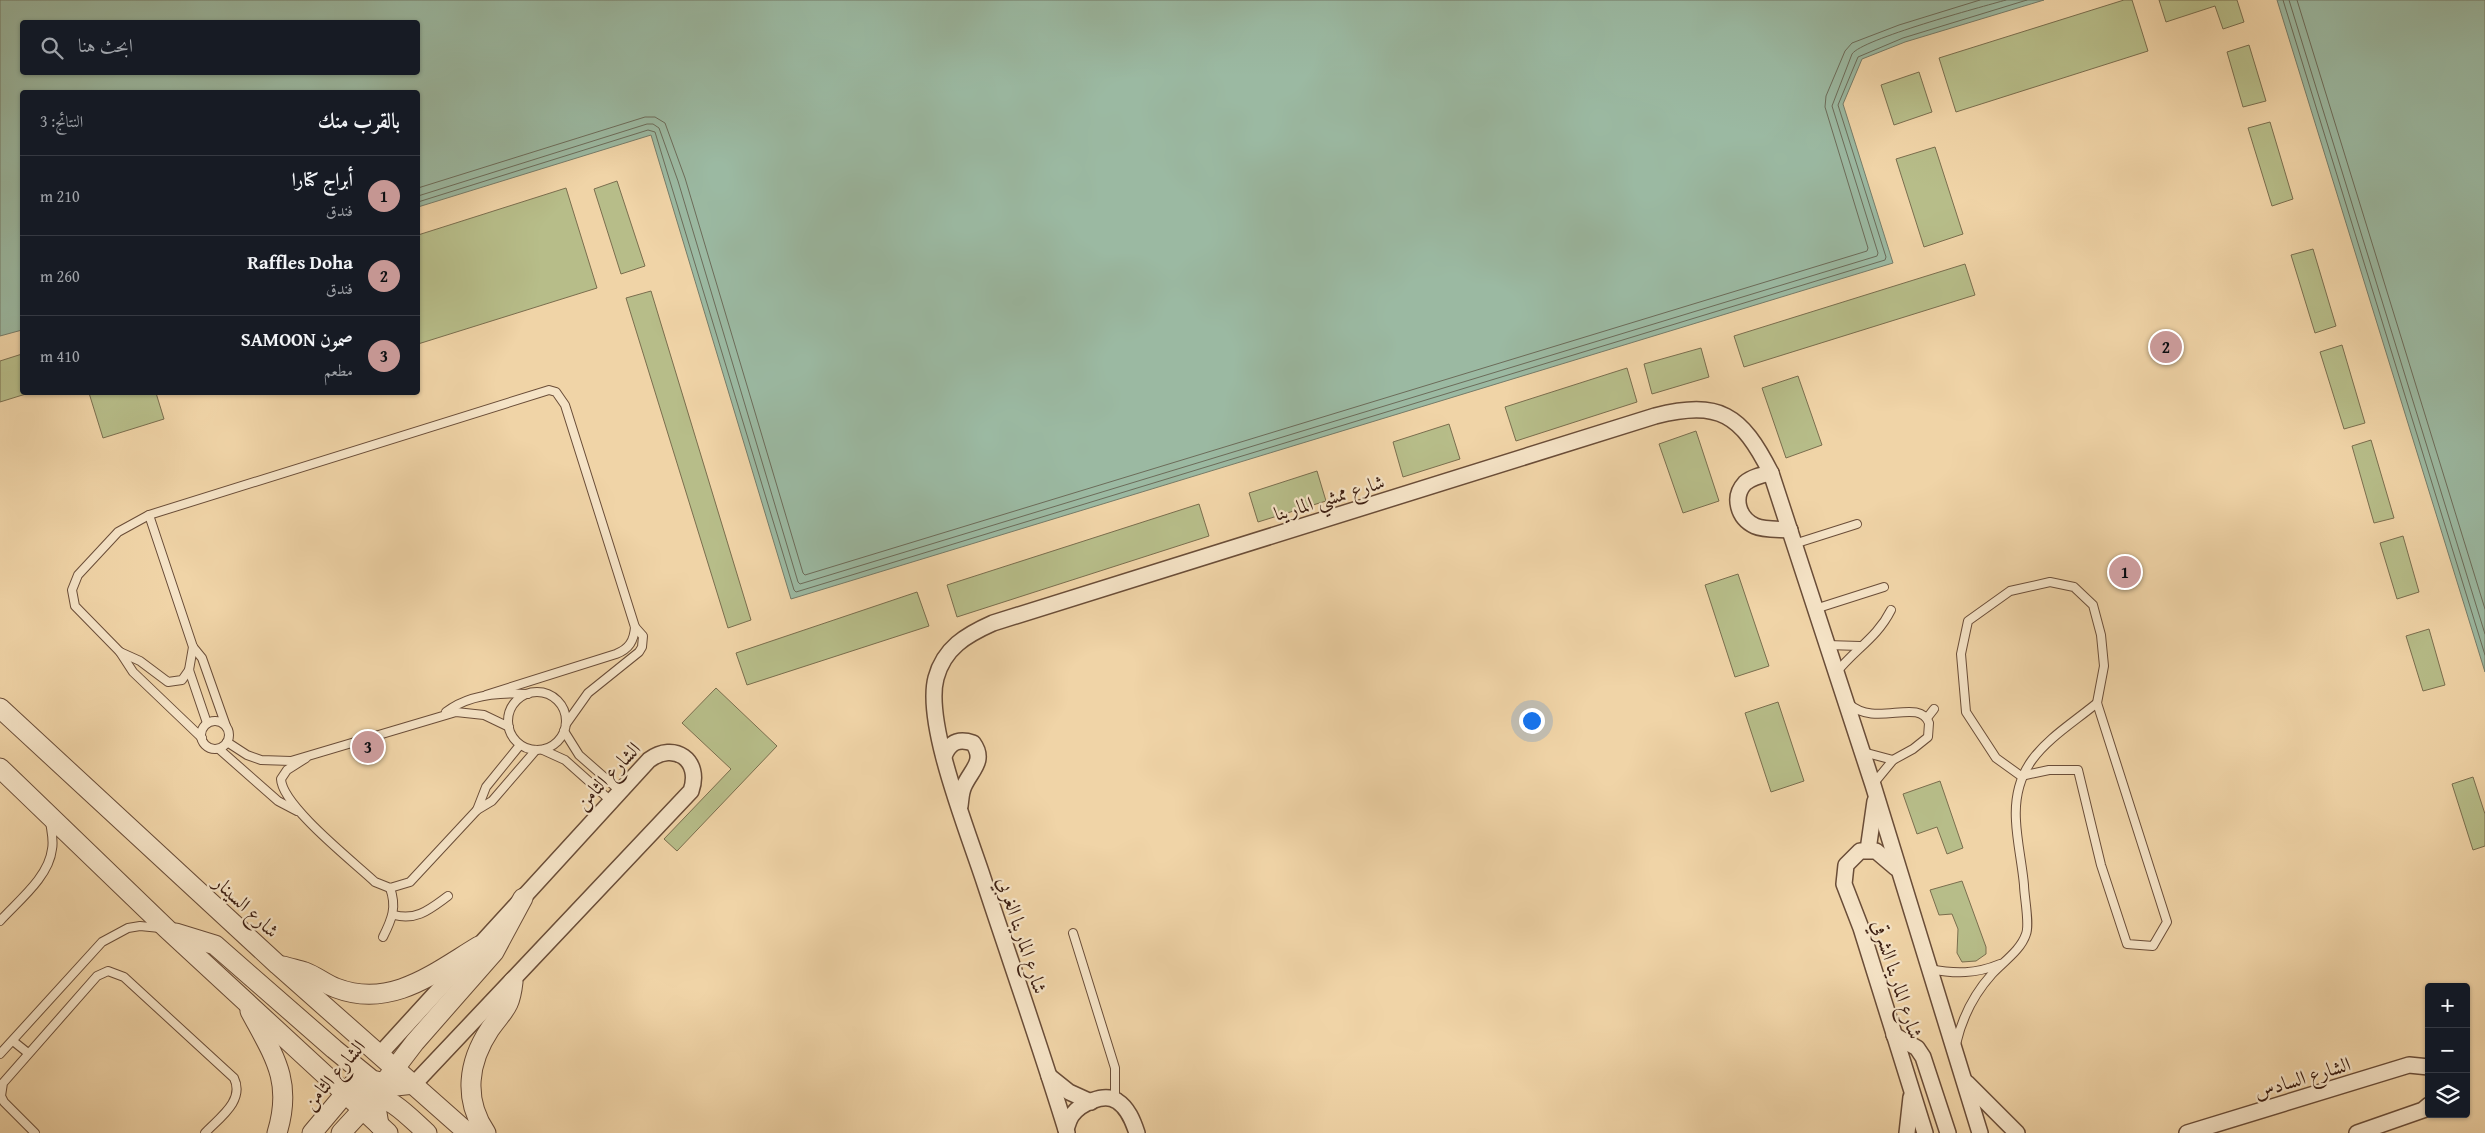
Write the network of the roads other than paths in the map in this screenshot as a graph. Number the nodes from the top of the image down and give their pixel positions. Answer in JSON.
{"nodes":[{"id":1,"x":1730,"y":418,"type":"joint"},
{"id":2,"x":1770,"y":473,"type":"junction"},
{"id":3,"x":149,"y":515,"type":"junction"},
{"id":4,"x":1857,"y":524,"type":"dead end"},
{"id":5,"x":1792,"y":537,"type":"junction"},
{"id":6,"x":1884,"y":587,"type":"dead end"},
{"id":7,"x":1815,"y":610,"type":"junction"},
{"id":8,"x":1891,"y":610,"type":"dead end"},
{"id":9,"x":635,"y":627,"type":"junction"},
{"id":10,"x":1827,"y":645,"type":"junction"},
{"id":11,"x":1860,"y":646,"type":"junction"},
{"id":12,"x":193,"y":647,"type":"junction"},
{"id":13,"x":948,"y":651,"type":"joint"},
{"id":14,"x":120,"y":652,"type":"junction"},
{"id":15,"x":190,"y":670,"type":"junction"},
{"id":16,"x":1836,"y":673,"type":"junction"},
{"id":17,"x":528,"y":694,"type":"junction"},
{"id":18,"x":486,"y":695,"type":"junction"},
{"id":19,"x":1844,"y":699,"type":"junction"},
{"id":20,"x":2097,"y":703,"type":"junction"},
{"id":21,"x":0,"y":708,"type":"edge"},
{"id":22,"x":1934,"y":709,"type":"dead end"},
{"id":23,"x":442,"y":714,"type":"junction"},
{"id":24,"x":1928,"y":718,"type":"junction"},
{"id":25,"x":207,"y":723,"type":"junction"},
{"id":26,"x":226,"y":726,"type":"junction"},
{"id":27,"x":509,"y":727,"type":"junction"},
{"id":28,"x":565,"y":728,"type":"junction"},
{"id":29,"x":202,"y":738,"type":"junction"},
{"id":30,"x":228,"y":742,"type":"junction"},
{"id":31,"x":520,"y":745,"type":"junction"},
{"id":32,"x":219,"y":749,"type":"junction"},
{"id":33,"x":540,"y":750,"type":"junction"},
{"id":34,"x":1861,"y":751,"type":"junction"},
{"id":35,"x":944,"y":756,"type":"junction"},
{"id":36,"x":306,"y":758,"type":"junction"},
{"id":37,"x":1892,"y":760,"type":"junction"},
{"id":38,"x":0,"y":768,"type":"edge"},
{"id":39,"x":2021,"y":776,"type":"junction"},
{"id":40,"x":1874,"y":791,"type":"junction"},
{"id":41,"x":616,"y":796,"type":"junction"},
{"id":42,"x":960,"y":808,"type":"junction"},
{"id":43,"x":477,"y":810,"type":"junction"},
{"id":44,"x":298,"y":811,"type":"junction"},
{"id":45,"x":49,"y":814,"type":"junction"},
{"id":46,"x":1868,"y":850,"type":"junction"},
{"id":47,"x":1898,"y":871,"type":"junction"},
{"id":48,"x":390,"y":888,"type":"junction"},
{"id":49,"x":448,"y":896,"type":"dead end"},
{"id":50,"x":522,"y":898,"type":"junction"},
{"id":51,"x":394,"y":915,"type":"junction"},
{"id":52,"x":0,"y":921,"type":"edge"},
{"id":53,"x":169,"y":930,"type":"junction"},
{"id":54,"x":1073,"y":933,"type":"dead end"},
{"id":55,"x":383,"y":937,"type":"dead end"},
{"id":56,"x":479,"y":946,"type":"junction"},
{"id":57,"x":2004,"y":962,"type":"junction"},
{"id":58,"x":278,"y":965,"type":"junction"},
{"id":59,"x":1930,"y":969,"type":"junction"},
{"id":60,"x":513,"y":982,"type":"junction"},
{"id":61,"x":242,"y":997,"type":"junction"},
{"id":62,"x":1894,"y":1035,"type":"junction"},
{"id":63,"x":13,"y":1041,"type":"junction"},
{"id":64,"x":1954,"y":1048,"type":"junction"},
{"id":65,"x":28,"y":1053,"type":"junction"},
{"id":66,"x":0,"y":1054,"type":"edge"},
{"id":67,"x":380,"y":1054,"type":"junction"},
{"id":68,"x":2425,"y":1067,"type":"edge"},
{"id":69,"x":396,"y":1068,"type":"junction"},
{"id":70,"x":1048,"y":1075,"type":"junction"},
{"id":71,"x":1964,"y":1080,"type":"junction"},
{"id":72,"x":414,"y":1084,"type":"junction"},
{"id":73,"x":372,"y":1090,"type":"junction"},
{"id":74,"x":1912,"y":1091,"type":"junction"},
{"id":75,"x":346,"y":1092,"type":"junction"},
{"id":76,"x":1115,"y":1099,"type":"junction"},
{"id":77,"x":1091,"y":1102,"type":"junction"},
{"id":78,"x":396,"y":1105,"type":"junction"},
{"id":79,"x":2425,"y":1109,"type":"edge"},
{"id":80,"x":380,"y":1130,"type":"edge"},
{"id":81,"x":2206,"y":1130,"type":"edge"},
{"id":82,"x":1066,"y":1131,"type":"edge"},
{"id":83,"x":35,"y":1133,"type":"edge"},
{"id":84,"x":205,"y":1133,"type":"edge"},
{"id":85,"x":277,"y":1133,"type":"edge"},
{"id":86,"x":312,"y":1133,"type":"edge"},
{"id":87,"x":341,"y":1133,"type":"edge"},
{"id":88,"x":427,"y":1133,"type":"edge"},
{"id":89,"x":468,"y":1133,"type":"edge"},
{"id":90,"x":486,"y":1133,"type":"edge"},
{"id":91,"x":1137,"y":1133,"type":"edge"},
{"id":92,"x":1907,"y":1133,"type":"edge"},
{"id":93,"x":1925,"y":1133,"type":"edge"},
{"id":94,"x":1948,"y":1133,"type":"edge"},
{"id":95,"x":1980,"y":1133,"type":"edge"},
{"id":96,"x":2017,"y":1133,"type":"edge"},
{"id":97,"x":2188,"y":1133,"type":"edge"},
{"id":98,"x":2357,"y":1133,"type":"edge"}],
"edges":[{"from":1,"to":2,"type":"street","name":"شارع المارينا الشرقي"},
{"from":1,"to":13,"type":"street","name":"شارع ممشي المارينا"},
{"from":2,"to":5,"type":"street","name":"شارع المارينا الشرقي"},
{"from":2,"to":5,"type":"street"},
{"from":3,"to":9,"type":"lane"},
{"from":3,"to":12,"type":"lane"},
{"from":3,"to":14,"type":"lane"},
{"from":4,"to":5,"type":"lane"},
{"from":5,"to":7,"type":"street","name":"شارع المارينا الشرقي"},
{"from":6,"to":7,"type":"lane"},
{"from":7,"to":10,"type":"street","name":"شارع المارينا الشرقي"},
{"from":8,"to":11,"type":"lane"},
{"from":9,"to":18,"type":"lane"},
{"from":9,"to":28,"type":"lane"},
{"from":10,"to":11,"type":"lane"},
{"from":10,"to":16,"type":"street","name":"شارع المارينا الشرقي"},
{"from":11,"to":16,"type":"lane"},
{"from":12,"to":15,"type":"lane"},
{"from":12,"to":26,"type":"lane"},
{"from":13,"to":35,"type":"street","name":"شارع المارينا الغربي"},
{"from":14,"to":15,"type":"lane"},
{"from":14,"to":29,"type":"lane"},
{"from":15,"to":25,"type":"lane"},
{"from":16,"to":19,"type":"street","name":"شارع المارينا الشرقي"},
{"from":17,"to":18,"type":"lane"},
{"from":17,"to":27,"type":"lane"},
{"from":17,"to":28,"type":"lane"},
{"from":18,"to":23,"type":"lane"},
{"from":19,"to":24,"type":"lane"},
{"from":19,"to":34,"type":"street","name":"شارع المارينا الشرقي"},
{"from":20,"to":39,"type":"lane"},
{"from":20,"to":39,"type":"lane"},
{"from":20,"to":39,"type":"lane"},
{"from":21,"to":58,"type":"street","name":"شارع السينار"},
{"from":22,"to":24,"type":"lane"},
{"from":23,"to":27,"type":"lane"},
{"from":23,"to":36,"type":"lane"},
{"from":24,"to":37,"type":"lane"},
{"from":25,"to":26,"type":"lane"},
{"from":25,"to":29,"type":"lane"},
{"from":26,"to":30,"type":"lane"},
{"from":27,"to":31,"type":"lane"},
{"from":28,"to":33,"type":"lane"},
{"from":28,"to":41,"type":"lane"},
{"from":29,"to":32,"type":"lane"},
{"from":30,"to":32,"type":"lane"},
{"from":30,"to":36,"type":"lane"},
{"from":31,"to":33,"type":"lane"},
{"from":31,"to":43,"type":"lane"},
{"from":32,"to":44,"type":"lane"},
{"from":33,"to":41,"type":"lane"},
{"from":33,"to":43,"type":"lane"},
{"from":34,"to":37,"type":"lane"},
{"from":34,"to":40,"type":"street","name":"شارع المارينا الشرقي"},
{"from":35,"to":42,"type":"street","name":"شارع المارينا الغربي"},
{"from":35,"to":42,"type":"street"},
{"from":36,"to":44,"type":"lane"},
{"from":37,"to":40,"type":"lane"},
{"from":38,"to":45,"type":"street"},
{"from":39,"to":57,"type":"lane"},
{"from":40,"to":46,"type":"street","name":"شارع المارينا الشرقي"},
{"from":40,"to":47,"type":"street","name":"شارع المارينا الشرقي"},
{"from":41,"to":50,"type":"street","name":"الشارع الثامن"},
{"from":41,"to":60,"type":"street","name":"الشارع الثامن"},
{"from":42,"to":70,"type":"street","name":"شارع المارينا الغربي"},
{"from":43,"to":48,"type":"lane"},
{"from":44,"to":48,"type":"lane"},
{"from":45,"to":52,"type":"lane"},
{"from":45,"to":53,"type":"street"},
{"from":46,"to":47,"type":"street","name":"شارع المارينا الشرقي"},
{"from":46,"to":62,"type":"street","name":"شارع المارينا الشرقي"},
{"from":47,"to":59,"type":"street","name":"شارع المارينا الشرقي"},
{"from":48,"to":51,"type":"lane"},
{"from":49,"to":51,"type":"lane"},
{"from":50,"to":56,"type":"street","name":"الشارع الثامن"},
{"from":50,"to":69,"type":"street"},
{"from":51,"to":55,"type":"lane"},
{"from":53,"to":61,"type":"street"},
{"from":53,"to":63,"type":"lane"},
{"from":53,"to":73,"type":"street"},
{"from":54,"to":76,"type":"lane"},
{"from":56,"to":58,"type":"street"},
{"from":56,"to":67,"type":"street","name":"الشارع الثامن"},
{"from":57,"to":59,"type":"lane"},
{"from":57,"to":64,"type":"lane"},
{"from":58,"to":67,"type":"street","name":"شارع السينار"},
{"from":59,"to":64,"type":"street","name":"شارع المارينا الشرقي"},
{"from":60,"to":72,"type":"street","name":"الشارع الثامن"},
{"from":60,"to":90,"type":"street"},
{"from":61,"to":75,"type":"street"},
{"from":61,"to":85,"type":"street"},
{"from":62,"to":74,"type":"street","name":"شارع المارينا الشرقي"},
{"from":62,"to":94,"type":"street"},
{"from":63,"to":65,"type":"lane"},
{"from":63,"to":66,"type":"lane"},
{"from":64,"to":71,"type":"street","name":"شارع المارينا الشرقي"},
{"from":65,"to":83,"type":"lane"},
{"from":65,"to":84,"type":"lane"},
{"from":67,"to":69,"type":"street","name":"شارع السينار"},
{"from":67,"to":73,"type":"street","name":"الشارع الثامن"},
{"from":68,"to":81,"type":"street","name":"الشارع السادس"},
{"from":69,"to":72,"type":"street","name":"شارع السينار"},
{"from":69,"to":73,"type":"street"},
{"from":70,"to":77,"type":"street"},
{"from":70,"to":82,"type":"street","name":"شارع المارينا الغربي"},
{"from":71,"to":95,"type":"street","name":"شارع المارينا الشرقي"},
{"from":71,"to":96,"type":"street"},
{"from":72,"to":73,"type":"street"},
{"from":72,"to":78,"type":"street","name":"الشارع الثامن"},
{"from":72,"to":89,"type":"street","name":"شارع السينار"},
{"from":73,"to":75,"type":"street"},
{"from":73,"to":78,"type":"street"},
{"from":73,"to":80,"type":"street"},
{"from":73,"to":87,"type":"street"},
{"from":74,"to":92,"type":"street"},
{"from":74,"to":93,"type":"street","name":"شارع المارينا الشرقي"},
{"from":75,"to":86,"type":"street","name":"الشارع الثامن"},
{"from":76,"to":77,"type":"street","name":"شارع المارينا الغربي"},
{"from":76,"to":91,"type":"street"},
{"from":77,"to":82,"type":"street","name":"شارع المارينا الغربي"},
{"from":78,"to":80,"type":"street","name":"الشارع الثامن"},
{"from":78,"to":88,"type":"street"},
{"from":79,"to":98,"type":"street"},
{"from":81,"to":97,"type":"street","name":"الشارع السادس"}]}
